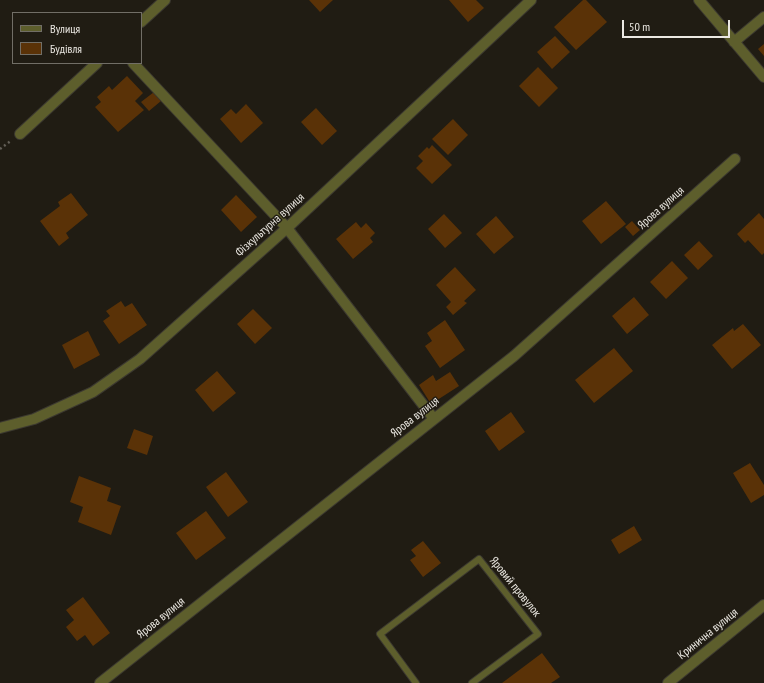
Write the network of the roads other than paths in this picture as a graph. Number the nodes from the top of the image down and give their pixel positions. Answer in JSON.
{"nodes":[{"id":1,"x":165,"y":0,"type":"edge"},
{"id":2,"x":532,"y":0,"type":"edge"},
{"id":3,"x":699,"y":0,"type":"edge"},
{"id":4,"x":764,"y":17,"type":"edge"},
{"id":5,"x":142,"y":21,"type":"edge"},
{"id":6,"x":734,"y":42,"type":"junction"},
{"id":7,"x":96,"y":64,"type":"edge"},
{"id":8,"x":134,"y":64,"type":"edge"},
{"id":9,"x":764,"y":77,"type":"edge"},
{"id":10,"x":20,"y":134,"type":"dead end"},
{"id":11,"x":735,"y":158,"type":"dead end"},
{"id":12,"x":287,"y":228,"type":"junction"},
{"id":13,"x":434,"y":419,"type":"junction"},
{"id":14,"x":0,"y":428,"type":"edge"},
{"id":15,"x":764,"y":605,"type":"edge"},
{"id":16,"x":100,"y":683,"type":"edge"},
{"id":17,"x":416,"y":683,"type":"edge"},
{"id":18,"x":472,"y":683,"type":"edge"},
{"id":19,"x":668,"y":683,"type":"edge"}],
"edges":[{"from":1,"to":5,"type":"street"},
{"from":2,"to":12,"type":"street","name":"Фізкультурна вулиця"},
{"from":3,"to":6,"type":"street"},
{"from":4,"to":6,"type":"street"},
{"from":6,"to":9,"type":"street"},
{"from":7,"to":10,"type":"street"},
{"from":8,"to":12,"type":"street"},
{"from":11,"to":13,"type":"street","name":"Ярова вулиця"},
{"from":12,"to":13,"type":"street"},
{"from":12,"to":14,"type":"street","name":"Фізкультурна вулиця"},
{"from":13,"to":16,"type":"street","name":"Ярова вулиця"},
{"from":15,"to":19,"type":"street","name":"Кринична вулиця"},
{"from":17,"to":18,"type":"lane","name":"Яровий провулок"}]}
